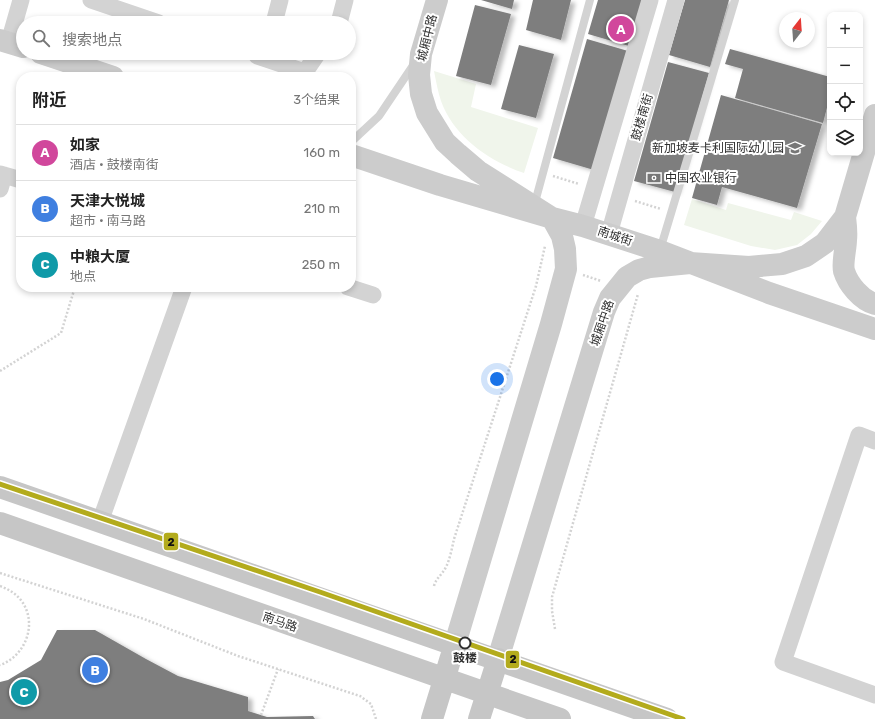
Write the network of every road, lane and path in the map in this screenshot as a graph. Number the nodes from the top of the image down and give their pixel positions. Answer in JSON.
{"nodes":[{"id":1,"x":21,"y":0,"type":"edge"},
{"id":2,"x":91,"y":0,"type":"edge"},
{"id":3,"x":280,"y":0,"type":"edge"},
{"id":4,"x":346,"y":0,"type":"edge"},
{"id":5,"x":437,"y":0,"type":"edge"},
{"id":6,"x":590,"y":0,"type":"edge"},
{"id":7,"x":650,"y":0,"type":"edge"},
{"id":8,"x":676,"y":0,"type":"edge"},
{"id":9,"x":734,"y":0,"type":"edge"},
{"id":10,"x":17,"y":16,"type":"edge"},
{"id":11,"x":138,"y":16,"type":"edge"},
{"id":12,"x":276,"y":16,"type":"edge"},
{"id":13,"x":341,"y":16,"type":"edge"},
{"id":14,"x":16,"y":22,"type":"edge"},
{"id":15,"x":11,"y":43,"type":"edge"},
{"id":16,"x":421,"y":54,"type":"junction"},
{"id":17,"x":61,"y":60,"type":"edge"},
{"id":18,"x":271,"y":60,"type":"edge"},
{"id":19,"x":313,"y":60,"type":"edge"},
{"id":20,"x":98,"y":72,"type":"edge"},
{"id":21,"x":305,"y":72,"type":"edge"},
{"id":22,"x":305,"y":72,"type":"edge"},
{"id":23,"x":875,"y":115,"type":"edge"},
{"id":24,"x":356,"y":137,"type":"edge"},
{"id":25,"x":356,"y":158,"type":"edge"},
{"id":26,"x":1,"y":179,"type":"edge"},
{"id":27,"x":16,"y":180,"type":"edge"},
{"id":28,"x":543,"y":212,"type":"junction"},
{"id":29,"x":845,"y":218,"type":"junction"},
{"id":30,"x":583,"y":226,"type":"junction"},
{"id":31,"x":608,"y":234,"type":"junction"},
{"id":32,"x":655,"y":259,"type":"junction"},
{"id":33,"x":541,"y":261,"type":"junction"},
{"id":34,"x":690,"y":263,"type":"junction"},
{"id":35,"x":566,"y":268,"type":"junction"},
{"id":36,"x":618,"y":287,"type":"junction"},
{"id":37,"x":356,"y":289,"type":"edge"},
{"id":38,"x":73,"y":292,"type":"edge"},
{"id":39,"x":182,"y":292,"type":"edge"},
{"id":40,"x":638,"y":294,"type":"junction"},
{"id":41,"x":374,"y":295,"type":"dead end"},
{"id":42,"x":875,"y":304,"type":"edge"},
{"id":43,"x":875,"y":329,"type":"edge"},
{"id":44,"x":0,"y":371,"type":"edge"},
{"id":45,"x":875,"y":441,"type":"edge"},
{"id":46,"x":0,"y":487,"type":"edge"},
{"id":47,"x":100,"y":522,"type":"junction"},
{"id":48,"x":0,"y":523,"type":"edge"},
{"id":49,"x":0,"y":574,"type":"edge"},
{"id":50,"x":0,"y":586,"type":"edge"},
{"id":51,"x":434,"y":586,"type":"dead end"},
{"id":52,"x":555,"y":629,"type":"dead end"},
{"id":53,"x":455,"y":644,"type":"junction"},
{"id":54,"x":498,"y":659,"type":"junction"},
{"id":55,"x":0,"y":665,"type":"edge"},
{"id":56,"x":278,"y":669,"type":"junction"},
{"id":57,"x":444,"y":678,"type":"junction"},
{"id":58,"x":487,"y":693,"type":"junction"},
{"id":59,"x":875,"y":695,"type":"edge"},
{"id":60,"x":261,"y":715,"type":"dead end"},
{"id":61,"x":376,"y":719,"type":"edge"},
{"id":62,"x":432,"y":719,"type":"edge"},
{"id":63,"x":479,"y":719,"type":"edge"},
{"id":64,"x":560,"y":719,"type":"edge"},
{"id":65,"x":668,"y":719,"type":"edge"}],
"edges":[{"from":1,"to":10,"type":"street"},
{"from":2,"to":11,"type":"street"},
{"from":3,"to":12,"type":"street"},
{"from":4,"to":13,"type":"street"},
{"from":5,"to":16,"type":"main road","name":"城厢中路"},
{"from":6,"to":28,"type":"lane"},
{"from":7,"to":30,"type":"street"},
{"from":8,"to":31,"type":"street","name":"鼓楼南街"},
{"from":9,"to":32,"type":"lane"},
{"from":14,"to":15,"type":"street"},
{"from":16,"to":24,"type":"lane"},
{"from":16,"to":28,"type":"main road","name":"城厢中路"},
{"from":17,"to":20,"type":"main road"},
{"from":18,"to":22,"type":"street"},
{"from":19,"to":21,"type":"street"},
{"from":23,"to":29,"type":"main road"},
{"from":25,"to":28,"type":"main road","name":"南城街"},
{"from":26,"to":27,"type":"street"},
{"from":28,"to":30,"type":"main road","name":"南城街"},
{"from":28,"to":33,"type":"path"},
{"from":28,"to":35,"type":"main road","name":"城厢中路"},
{"from":29,"to":34,"type":"main road"},
{"from":29,"to":42,"type":"main road"},
{"from":30,"to":31,"type":"main road","name":"南城街"},
{"from":31,"to":32,"type":"main road","name":"南城街"},
{"from":32,"to":34,"type":"main road","name":"南城街"},
{"from":32,"to":36,"type":"main road","name":"城厢中路"},
{"from":32,"to":40,"type":"path"},
{"from":33,"to":35,"type":"path"},
{"from":33,"to":51,"type":"path"},
{"from":34,"to":43,"type":"main road","name":"南城街"},
{"from":35,"to":36,"type":"path"},
{"from":35,"to":53,"type":"main road","name":"城厢中路"},
{"from":36,"to":40,"type":"path"},
{"from":36,"to":54,"type":"main road","name":"城厢中路"},
{"from":37,"to":41,"type":"street"},
{"from":38,"to":44,"type":"path"},
{"from":39,"to":47,"type":"street"},
{"from":40,"to":52,"type":"path"},
{"from":45,"to":59,"type":"street"},
{"from":46,"to":47,"type":"main road"},
{"from":47,"to":53,"type":"main road"},
{"from":48,"to":57,"type":"main road","name":"南马路"},
{"from":49,"to":56,"type":"path"},
{"from":50,"to":55,"type":"path"},
{"from":53,"to":54,"type":"main road"},
{"from":53,"to":57,"type":"main road"},
{"from":54,"to":58,"type":"main road"},
{"from":54,"to":65,"type":"main road"},
{"from":56,"to":60,"type":"path"},
{"from":56,"to":61,"type":"path"},
{"from":57,"to":58,"type":"main road","name":"南马路"},
{"from":57,"to":62,"type":"main road"},
{"from":58,"to":63,"type":"main road"},
{"from":58,"to":64,"type":"main road","name":"南马路"}]}
